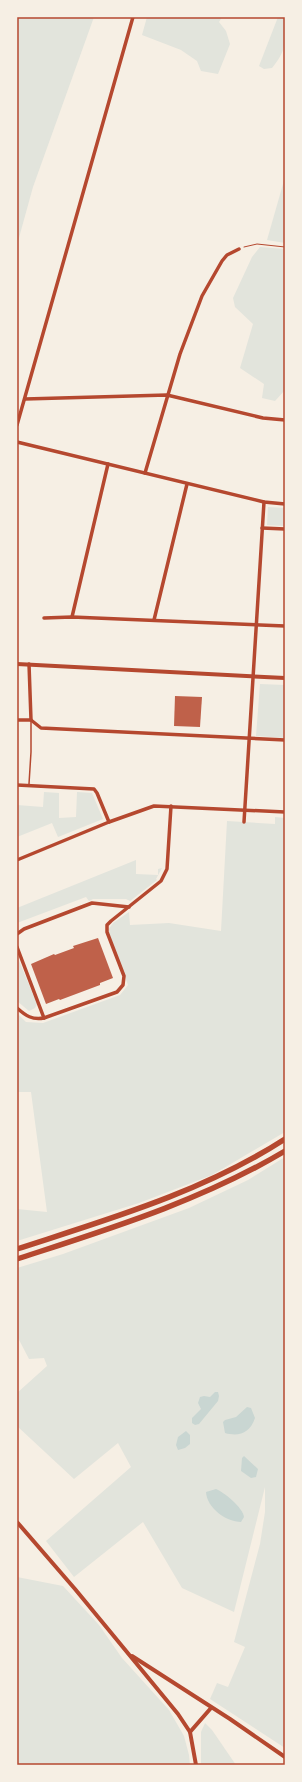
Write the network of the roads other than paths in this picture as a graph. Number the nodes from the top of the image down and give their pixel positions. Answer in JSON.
{"nodes":[{"id":1,"x":134,"y":17,"type":"edge"},
{"id":2,"x":239,"y":249,"type":"road end"},
{"id":3,"x":167,"y":395,"type":"junction"},
{"id":4,"x":25,"y":399,"type":"junction"},
{"id":5,"x":285,"y":420,"type":"edge"},
{"id":6,"x":17,"y":425,"type":"edge"},
{"id":7,"x":17,"y":442,"type":"edge"},
{"id":8,"x":108,"y":464,"type":"junction"},
{"id":9,"x":145,"y":473,"type":"junction"},
{"id":10,"x":187,"y":484,"type":"junction"},
{"id":11,"x":264,"y":502,"type":"junction"},
{"id":12,"x":285,"y":504,"type":"edge"},
{"id":13,"x":262,"y":528,"type":"junction"},
{"id":14,"x":285,"y":529,"type":"edge"},
{"id":15,"x":72,"y":617,"type":"junction"},
{"id":16,"x":44,"y":618,"type":"dead end"},
{"id":17,"x":154,"y":620,"type":"junction"},
{"id":18,"x":256,"y":624,"type":"junction"},
{"id":19,"x":285,"y":626,"type":"edge"},
{"id":20,"x":17,"y":664,"type":"edge"},
{"id":21,"x":29,"y":664,"type":"junction"},
{"id":22,"x":253,"y":675,"type":"junction"},
{"id":23,"x":285,"y":678,"type":"edge"},
{"id":24,"x":17,"y":720,"type":"edge"},
{"id":25,"x":31,"y":720,"type":"junction"},
{"id":26,"x":250,"y":739,"type":"junction"},
{"id":27,"x":285,"y":740,"type":"edge"},
{"id":28,"x":17,"y":785,"type":"edge"},
{"id":29,"x":29,"y":786,"type":"junction"},
{"id":30,"x":171,"y":806,"type":"junction"},
{"id":31,"x":245,"y":810,"type":"junction"},
{"id":32,"x":285,"y":812,"type":"edge"},
{"id":33,"x":109,"y":822,"type":"junction"},
{"id":34,"x":244,"y":822,"type":"dead end"},
{"id":35,"x":17,"y":860,"type":"edge"},
{"id":36,"x":129,"y":907,"type":"junction"},
{"id":37,"x":17,"y":934,"type":"edge"},
{"id":38,"x":17,"y":947,"type":"edge"},
{"id":39,"x":17,"y":1008,"type":"edge"},
{"id":40,"x":44,"y":1018,"type":"junction"},
{"id":41,"x":285,"y":1139,"type":"edge"},
{"id":42,"x":285,"y":1151,"type":"edge"},
{"id":43,"x":17,"y":1249,"type":"edge"},
{"id":44,"x":17,"y":1259,"type":"edge"},
{"id":45,"x":17,"y":1522,"type":"edge"},
{"id":46,"x":129,"y":1654,"type":"junction"},
{"id":47,"x":212,"y":1708,"type":"junction"},
{"id":48,"x":190,"y":1732,"type":"junction"},
{"id":49,"x":285,"y":1758,"type":"edge"},
{"id":50,"x":196,"y":1765,"type":"edge"}],
"edges":[{"from":1,"to":4,"type":"street"},
{"from":2,"to":3,"type":"street"},
{"from":3,"to":4,"type":"street"},
{"from":3,"to":5,"type":"street"},
{"from":3,"to":9,"type":"street"},
{"from":4,"to":6,"type":"street"},
{"from":7,"to":8,"type":"street"},
{"from":8,"to":9,"type":"street"},
{"from":8,"to":15,"type":"street"},
{"from":9,"to":10,"type":"street"},
{"from":10,"to":11,"type":"street"},
{"from":10,"to":17,"type":"street"},
{"from":11,"to":12,"type":"street"},
{"from":11,"to":13,"type":"street"},
{"from":13,"to":14,"type":"street"},
{"from":13,"to":18,"type":"street"},
{"from":15,"to":16,"type":"street"},
{"from":15,"to":17,"type":"street"},
{"from":17,"to":18,"type":"street"},
{"from":18,"to":19,"type":"street"},
{"from":18,"to":22,"type":"street"},
{"from":20,"to":21,"type":"street"},
{"from":21,"to":22,"type":"street"},
{"from":21,"to":25,"type":"street"},
{"from":22,"to":23,"type":"street"},
{"from":22,"to":26,"type":"street"},
{"from":24,"to":25,"type":"street"},
{"from":25,"to":26,"type":"street"},
{"from":25,"to":29,"type":"lane"},
{"from":26,"to":27,"type":"street"},
{"from":26,"to":31,"type":"street"},
{"from":28,"to":29,"type":"street"},
{"from":29,"to":33,"type":"street"},
{"from":30,"to":31,"type":"street"},
{"from":30,"to":33,"type":"street"},
{"from":30,"to":36,"type":"street"},
{"from":31,"to":32,"type":"street"},
{"from":31,"to":34,"type":"street"},
{"from":33,"to":35,"type":"street"},
{"from":36,"to":37,"type":"street"},
{"from":36,"to":40,"type":"street"},
{"from":38,"to":40,"type":"street"},
{"from":39,"to":40,"type":"street"},
{"from":41,"to":43,"type":"main road"},
{"from":42,"to":44,"type":"main road"},
{"from":45,"to":46,"type":"street"},
{"from":46,"to":47,"type":"street"},
{"from":46,"to":48,"type":"street"},
{"from":47,"to":48,"type":"street"},
{"from":47,"to":49,"type":"street"},
{"from":48,"to":50,"type":"street"}]}
